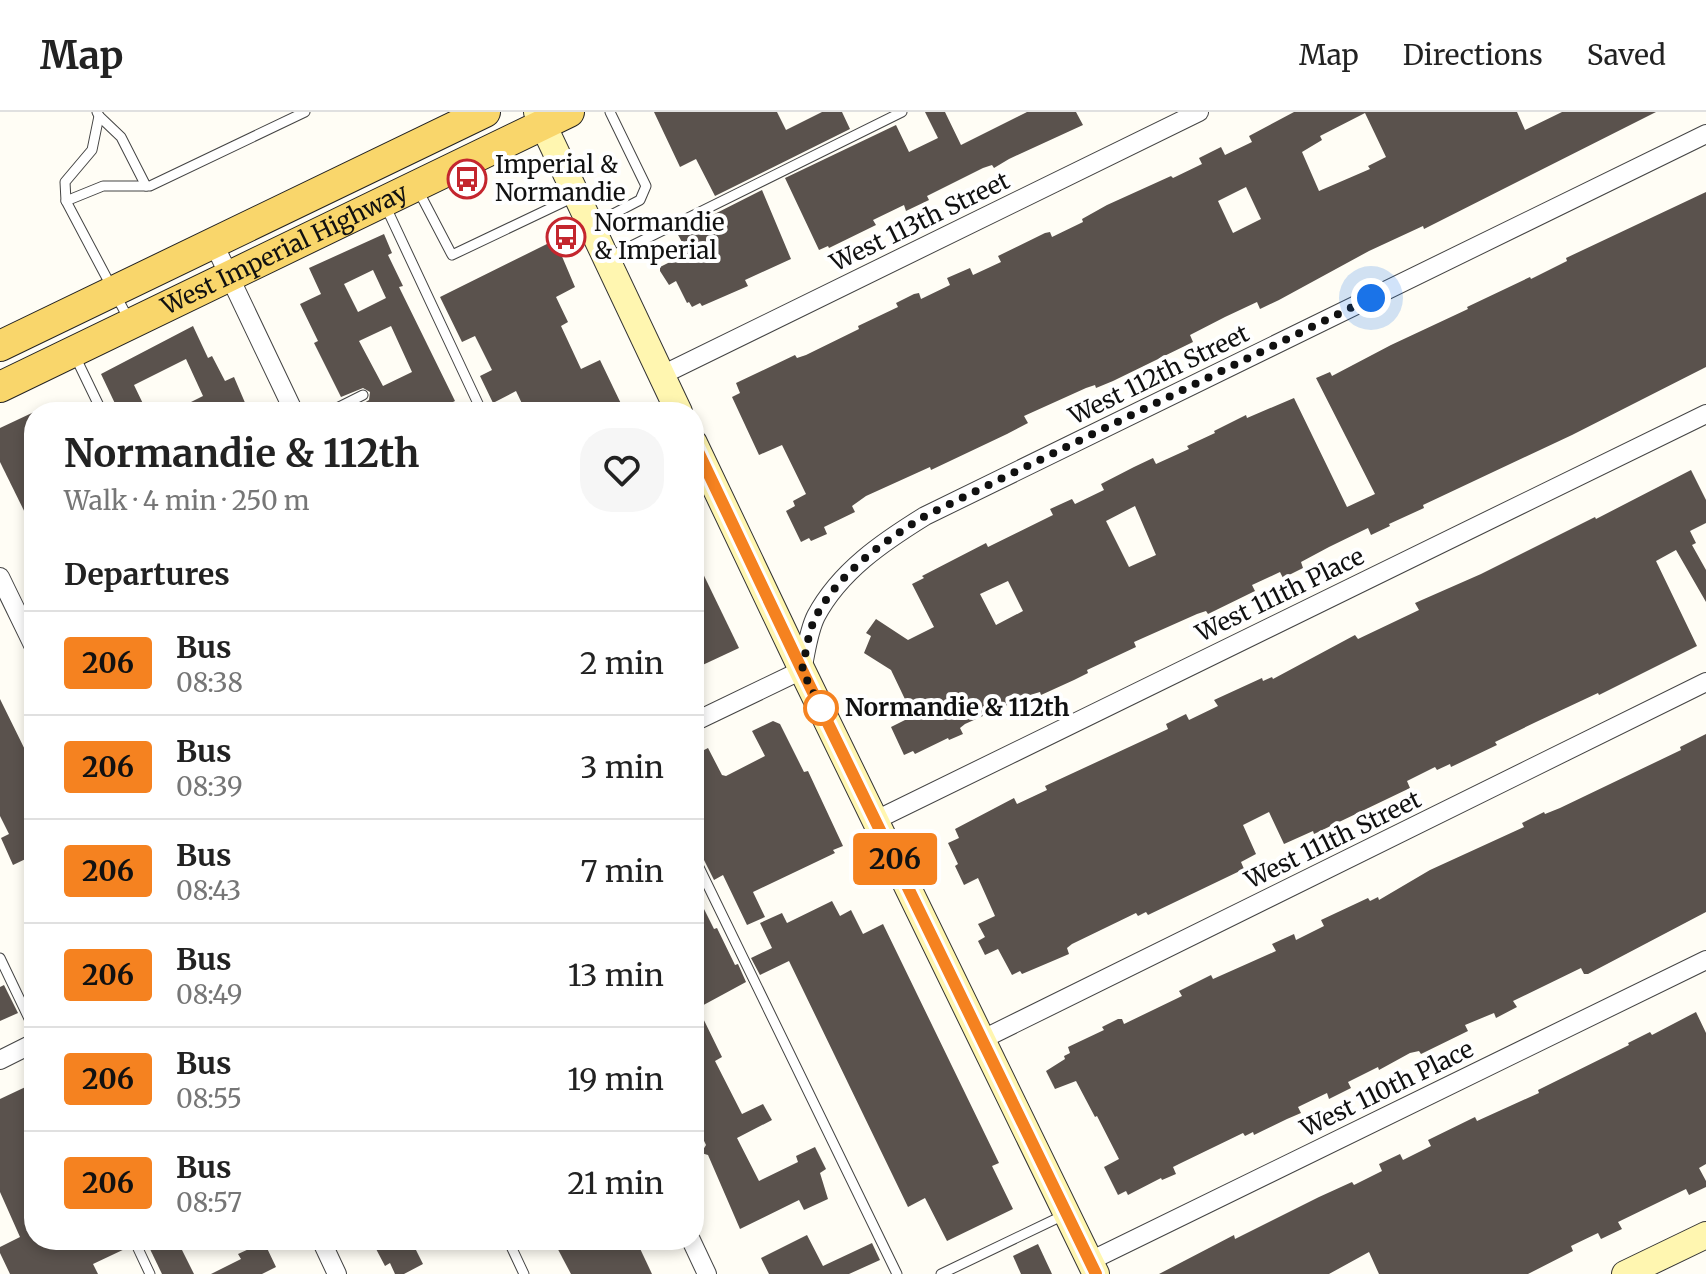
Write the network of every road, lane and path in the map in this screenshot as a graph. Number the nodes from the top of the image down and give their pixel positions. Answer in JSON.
{"nodes":[{"id":1,"x":305,"y":112,"type":"edge"},
{"id":2,"x":485,"y":112,"type":"edge"},
{"id":3,"x":610,"y":112,"type":"edge"},
{"id":4,"x":902,"y":112,"type":"edge"},
{"id":5,"x":1199,"y":112,"type":"edge"},
{"id":6,"x":98,"y":114,"type":"edge"},
{"id":7,"x":549,"y":116,"type":"edge"},
{"id":8,"x":1706,"y":134,"type":"edge"},
{"id":9,"x":146,"y":186,"type":"junction"},
{"id":10,"x":416,"y":187,"type":"junction"},
{"id":11,"x":576,"y":195,"type":"junction"},
{"id":12,"x":66,"y":201,"type":"junction"},
{"id":13,"x":383,"y":202,"type":"junction"},
{"id":14,"x":591,"y":226,"type":"junction"},
{"id":15,"x":213,"y":242,"type":"junction"},
{"id":16,"x":607,"y":258,"type":"junction"},
{"id":17,"x":230,"y":277,"type":"junction"},
{"id":18,"x":114,"y":290,"type":"junction"},
{"id":19,"x":131,"y":324,"type":"junction"},
{"id":20,"x":0,"y":346,"type":"edge"},
{"id":21,"x":73,"y":352,"type":"junction"},
{"id":22,"x":662,"y":375,"type":"junction"},
{"id":23,"x":0,"y":387,"type":"edge"},
{"id":24,"x":363,"y":395,"type":"dead end"},
{"id":25,"x":97,"y":402,"type":"edge"},
{"id":26,"x":289,"y":402,"type":"edge"},
{"id":27,"x":349,"y":402,"type":"edge"},
{"id":28,"x":477,"y":402,"type":"edge"},
{"id":29,"x":674,"y":402,"type":"edge"},
{"id":30,"x":1706,"y":414,"type":"edge"},
{"id":31,"x":704,"y":464,"type":"edge"},
{"id":32,"x":0,"y":577,"type":"edge"},
{"id":33,"x":24,"y":626,"type":"edge"},
{"id":34,"x":802,"y":670,"type":"junction"},
{"id":35,"x":1706,"y":682,"type":"edge"},
{"id":36,"x":704,"y":717,"type":"edge"},
{"id":37,"x":876,"y":820,"type":"junction"},
{"id":38,"x":704,"y":878,"type":"edge"},
{"id":39,"x":0,"y":958,"type":"edge"},
{"id":40,"x":1706,"y":960,"type":"edge"},
{"id":41,"x":24,"y":1008,"type":"edge"},
{"id":42,"x":981,"y":1040,"type":"junction"},
{"id":43,"x":24,"y":1048,"type":"edge"},
{"id":44,"x":0,"y":1060,"type":"edge"},
{"id":45,"x":1067,"y":1213,"type":"junction"},
{"id":46,"x":1706,"y":1235,"type":"edge"},
{"id":47,"x":139,"y":1250,"type":"edge"},
{"id":48,"x":326,"y":1250,"type":"edge"},
{"id":49,"x":513,"y":1250,"type":"edge"},
{"id":50,"x":696,"y":1250,"type":"edge"},
{"id":51,"x":1093,"y":1268,"type":"edge"},
{"id":52,"x":150,"y":1274,"type":"edge"},
{"id":53,"x":337,"y":1274,"type":"edge"},
{"id":54,"x":524,"y":1274,"type":"edge"},
{"id":55,"x":707,"y":1274,"type":"edge"},
{"id":56,"x":897,"y":1274,"type":"edge"},
{"id":57,"x":941,"y":1274,"type":"edge"},
{"id":58,"x":1625,"y":1274,"type":"edge"}],
"edges":[{"from":1,"to":9,"type":"lane"},
{"from":2,"to":15,"type":"main road","name":"West Imperial Highway"},
{"from":3,"to":14,"type":"lane"},
{"from":4,"to":16,"type":"lane"},
{"from":5,"to":22,"type":"street","name":"West 113th Street"},
{"from":6,"to":9,"type":"lane"},
{"from":6,"to":12,"type":"lane"},
{"from":7,"to":10,"type":"main road","name":"West Imperial Highway"},
{"from":7,"to":11,"type":"main road"},
{"from":8,"to":34,"type":"street","name":"West 112th Street"},
{"from":9,"to":12,"type":"lane"},
{"from":10,"to":11,"type":"lane"},
{"from":10,"to":13,"type":"main road","name":"West Imperial Highway"},
{"from":11,"to":14,"type":"main road"},
{"from":12,"to":18,"type":"lane"},
{"from":13,"to":17,"type":"main road","name":"West Imperial Highway"},
{"from":13,"to":28,"type":"lane"},
{"from":14,"to":16,"type":"main road"},
{"from":15,"to":17,"type":"street"},
{"from":15,"to":18,"type":"main road","name":"West Imperial Highway"},
{"from":16,"to":22,"type":"main road"},
{"from":17,"to":19,"type":"main road","name":"West Imperial Highway"},
{"from":17,"to":26,"type":"street"},
{"from":18,"to":19,"type":"lane"},
{"from":18,"to":20,"type":"main road","name":"West Imperial Highway"},
{"from":19,"to":21,"type":"main road","name":"West Imperial Highway"},
{"from":21,"to":23,"type":"main road","name":"West Imperial Highway"},
{"from":21,"to":25,"type":"lane"},
{"from":22,"to":29,"type":"main road"},
{"from":24,"to":27,"type":"lane"},
{"from":30,"to":37,"type":"street","name":"West 111th Place"},
{"from":31,"to":34,"type":"main road"},
{"from":32,"to":33,"type":"street"},
{"from":34,"to":36,"type":"street"},
{"from":34,"to":37,"type":"main road"},
{"from":35,"to":42,"type":"street","name":"West 111th Street"},
{"from":37,"to":42,"type":"main road"},
{"from":38,"to":56,"type":"lane"},
{"from":39,"to":41,"type":"lane"},
{"from":40,"to":51,"type":"street","name":"West 110th Place"},
{"from":42,"to":45,"type":"main road"},
{"from":43,"to":44,"type":"street"},
{"from":45,"to":51,"type":"main road"},
{"from":45,"to":57,"type":"lane"},
{"from":46,"to":58,"type":"main road"},
{"from":47,"to":52,"type":"lane"},
{"from":48,"to":53,"type":"street"},
{"from":49,"to":54,"type":"lane"},
{"from":50,"to":55,"type":"street"}]}
